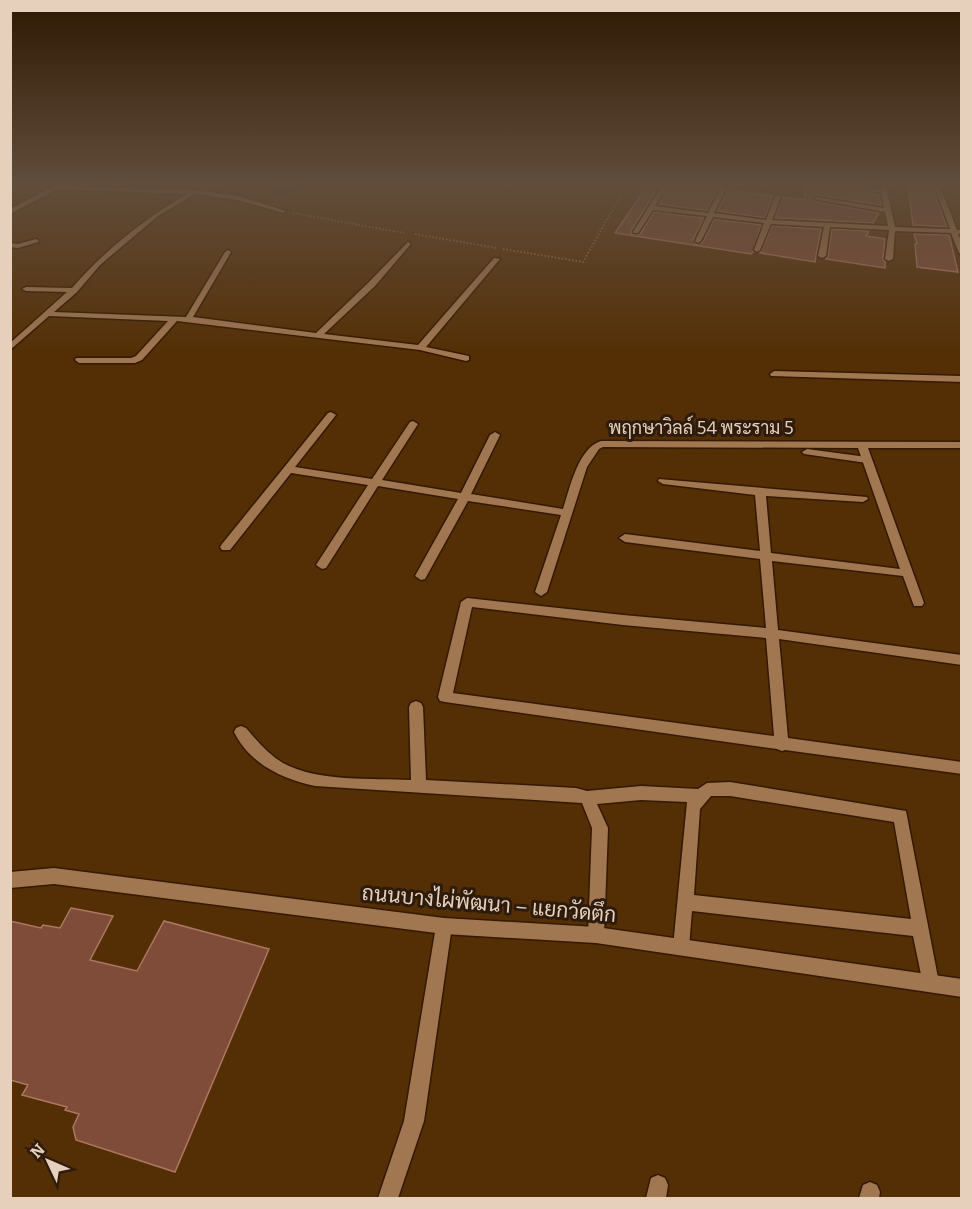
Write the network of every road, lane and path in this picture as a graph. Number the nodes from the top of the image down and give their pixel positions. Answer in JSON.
{"nodes":[{"id":1,"x":31,"y":242,"type":"edge"},
{"id":2,"x":121,"y":242,"type":"edge"},
{"id":3,"x":468,"y":242,"type":"edge"},
{"id":4,"x":594,"y":242,"type":"edge"},
{"id":5,"x":760,"y":242,"type":"edge"},
{"id":6,"x":824,"y":242,"type":"edge"},
{"id":7,"x":891,"y":242,"type":"edge"},
{"id":8,"x":408,"y":244,"type":"dead end"},
{"id":9,"x":10,"y":245,"type":"edge"},
{"id":10,"x":757,"y":250,"type":"dead end"},
{"id":11,"x":228,"y":252,"type":"dead end"},
{"id":12,"x":822,"y":256,"type":"dead end"},
{"id":13,"x":496,"y":259,"type":"dead end"},
{"id":14,"x":889,"y":259,"type":"dead end"},
{"id":15,"x":26,"y":289,"type":"dead end"},
{"id":16,"x":74,"y":290,"type":"junction"},
{"id":17,"x":48,"y":314,"type":"junction"},
{"id":18,"x":174,"y":319,"type":"junction"},
{"id":19,"x":188,"y":319,"type":"junction"},
{"id":20,"x":318,"y":336,"type":"junction"},
{"id":21,"x":10,"y":348,"type":"edge"},
{"id":22,"x":420,"y":348,"type":"junction"},
{"id":23,"x":466,"y":358,"type":"dead end"},
{"id":24,"x":79,"y":360,"type":"dead end"},
{"id":25,"x":774,"y":374,"type":"dead end"},
{"id":26,"x":962,"y":379,"type":"edge"},
{"id":27,"x":331,"y":415,"type":"dead end"},
{"id":28,"x":413,"y":424,"type":"dead end"},
{"id":29,"x":495,"y":435,"type":"dead end"},
{"id":30,"x":862,"y":444,"type":"junction"},
{"id":31,"x":960,"y":448,"type":"edge"},
{"id":32,"x":807,"y":452,"type":"dead end"},
{"id":33,"x":867,"y":460,"type":"junction"},
{"id":34,"x":288,"y":469,"type":"junction"},
{"id":35,"x":663,"y":481,"type":"dead end"},
{"id":36,"x":374,"y":483,"type":"junction"},
{"id":37,"x":760,"y":492,"type":"junction"},
{"id":38,"x":465,"y":496,"type":"junction"},
{"id":39,"x":863,"y":499,"type":"dead end"},
{"id":40,"x":568,"y":513,"type":"junction"},
{"id":41,"x":625,"y":538,"type":"dead end"},
{"id":42,"x":226,"y":547,"type":"dead end"},
{"id":43,"x":766,"y":557,"type":"junction"},
{"id":44,"x":322,"y":565,"type":"dead end"},
{"id":45,"x":900,"y":573,"type":"dead end"},
{"id":46,"x":422,"y":576,"type":"dead end"},
{"id":47,"x":541,"y":592,"type":"dead end"},
{"id":48,"x":918,"y":603,"type":"dead end"},
{"id":49,"x":774,"y":634,"type":"junction"},
{"id":50,"x":962,"y":660,"type":"edge"},
{"id":51,"x":416,"y":707,"type":"dead end"},
{"id":52,"x":241,"y":732,"type":"dead end"},
{"id":53,"x":782,"y":745,"type":"junction"},
{"id":54,"x":962,"y":768,"type":"edge"},
{"id":55,"x":419,"y":787,"type":"junction"},
{"id":56,"x":702,"y":796,"type":"junction"},
{"id":57,"x":587,"y":798,"type":"junction"},
{"id":58,"x":10,"y":880,"type":"edge"},
{"id":59,"x":685,"y":902,"type":"junction"},
{"id":60,"x":444,"y":926,"type":"junction"},
{"id":61,"x":919,"y":928,"type":"junction"},
{"id":62,"x":596,"y":935,"type":"junction"},
{"id":63,"x":681,"y":947,"type":"junction"},
{"id":64,"x":930,"y":983,"type":"junction"},
{"id":65,"x":962,"y":988,"type":"edge"},
{"id":66,"x":388,"y":1198,"type":"edge"}],
"edges":[{"from":1,"to":9,"type":"street"},
{"from":2,"to":16,"type":"street"},
{"from":3,"to":4,"type":"path"},
{"from":5,"to":10,"type":"street"},
{"from":6,"to":12,"type":"street"},
{"from":7,"to":14,"type":"street"},
{"from":8,"to":20,"type":"street"},
{"from":11,"to":19,"type":"street"},
{"from":13,"to":22,"type":"street"},
{"from":15,"to":16,"type":"street"},
{"from":16,"to":17,"type":"street"},
{"from":17,"to":18,"type":"street"},
{"from":17,"to":21,"type":"street"},
{"from":18,"to":19,"type":"street"},
{"from":18,"to":24,"type":"street"},
{"from":19,"to":20,"type":"street"},
{"from":20,"to":22,"type":"street"},
{"from":22,"to":23,"type":"street"},
{"from":25,"to":26,"type":"street"},
{"from":27,"to":34,"type":"street"},
{"from":28,"to":36,"type":"street"},
{"from":29,"to":38,"type":"street"},
{"from":30,"to":31,"type":"street","name":"พฤกษาวิลล์ 54 พระราม 5"},
{"from":30,"to":33,"type":"street"},
{"from":30,"to":40,"type":"street","name":"พฤกษาวิลล์ 54 พระราม 5"},
{"from":32,"to":33,"type":"street"},
{"from":33,"to":48,"type":"street"},
{"from":34,"to":36,"type":"street"},
{"from":34,"to":42,"type":"street"},
{"from":35,"to":37,"type":"street"},
{"from":36,"to":38,"type":"street"},
{"from":36,"to":44,"type":"street"},
{"from":37,"to":39,"type":"street"},
{"from":37,"to":43,"type":"street"},
{"from":38,"to":40,"type":"street"},
{"from":38,"to":46,"type":"street"},
{"from":40,"to":47,"type":"street","name":"พฤกษาวิลล์ 54 พระราม 5"},
{"from":41,"to":43,"type":"street"},
{"from":43,"to":45,"type":"street"},
{"from":43,"to":49,"type":"street"},
{"from":49,"to":50,"type":"street"},
{"from":49,"to":53,"type":"street"},
{"from":49,"to":53,"type":"street"},
{"from":51,"to":55,"type":"street"},
{"from":52,"to":55,"type":"street"},
{"from":53,"to":54,"type":"street"},
{"from":55,"to":57,"type":"street"},
{"from":56,"to":57,"type":"street"},
{"from":56,"to":59,"type":"street"},
{"from":56,"to":61,"type":"street"},
{"from":57,"to":62,"type":"street"},
{"from":58,"to":60,"type":"street","name":"ถนนบางไผ่พัฒนา – แยกวัดตึก"},
{"from":59,"to":61,"type":"street"},
{"from":59,"to":63,"type":"street"},
{"from":60,"to":62,"type":"street","name":"ถนนบางไผ่พัฒนา – แยกวัดตึก"},
{"from":60,"to":66,"type":"street"},
{"from":61,"to":64,"type":"street"},
{"from":62,"to":63,"type":"street","name":"ถนนบางไผ่พัฒนา – แยกวัดตึก"},
{"from":63,"to":64,"type":"street","name":"ถนนบางไผ่พัฒนา – แยกวัดตึก"},
{"from":64,"to":65,"type":"street","name":"ถนนบางไผ่พัฒนา – แยกวัดตึก"}]}
